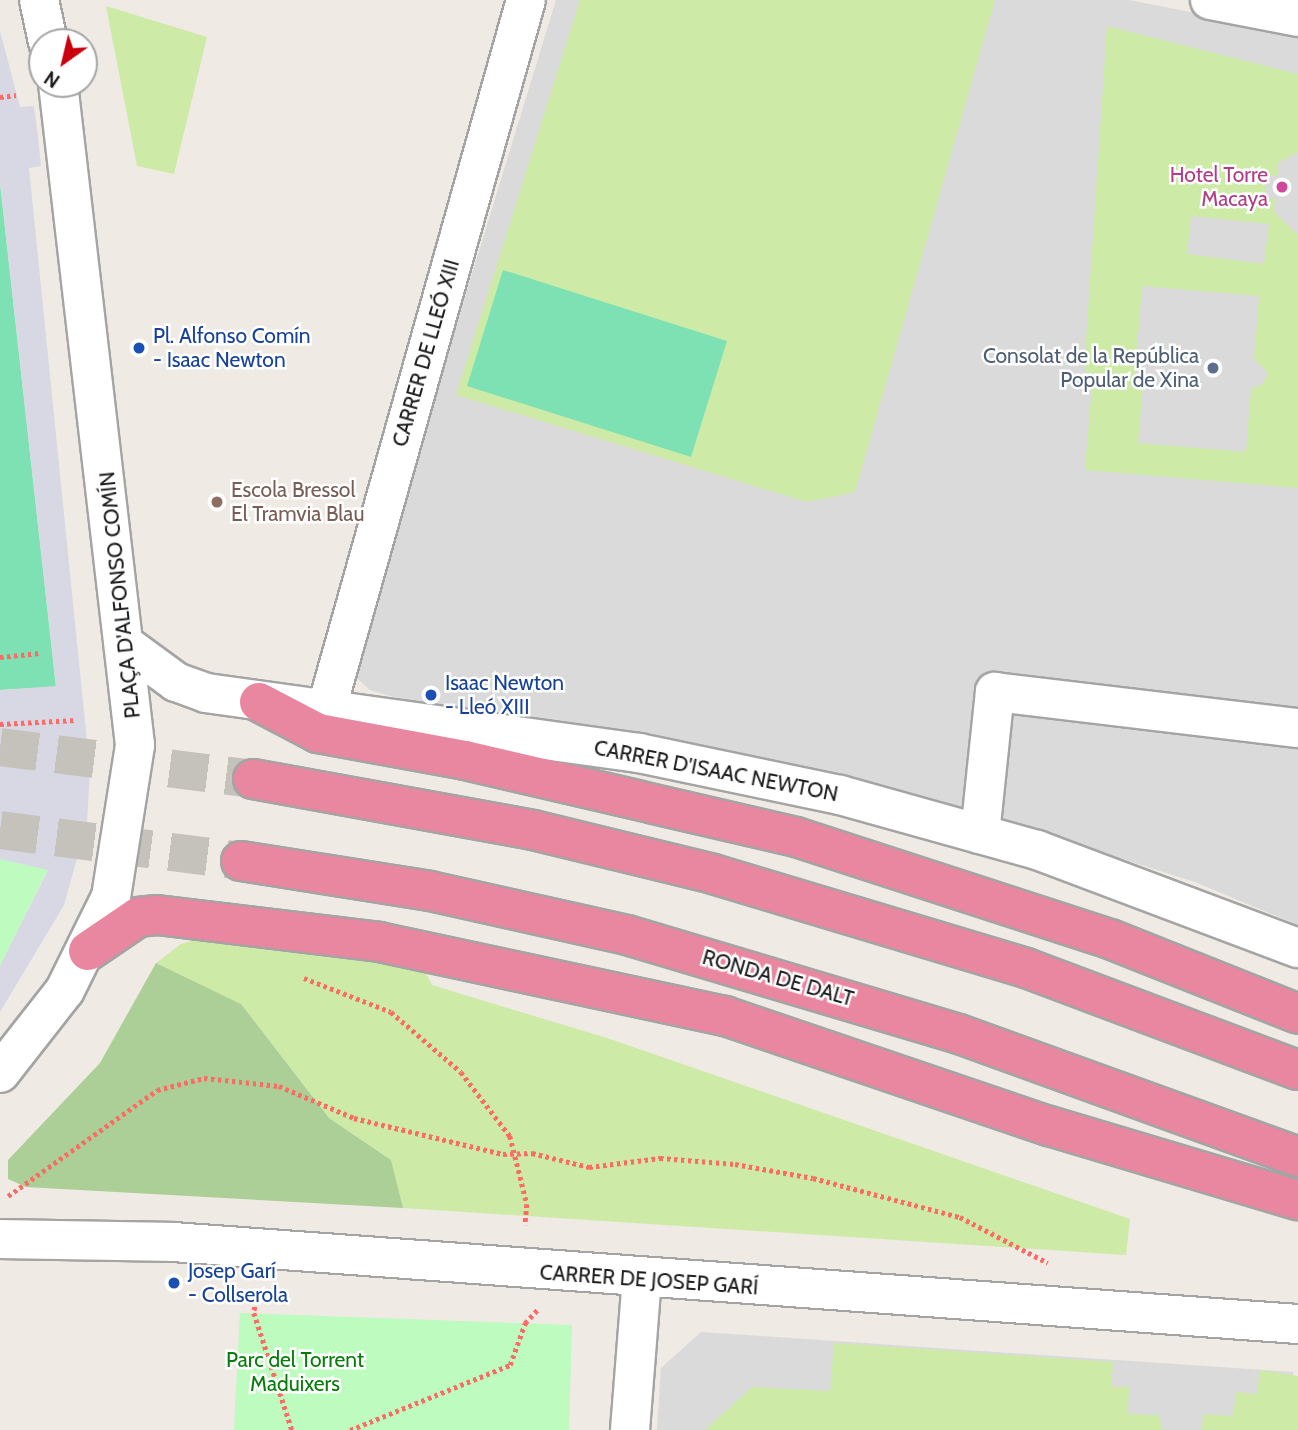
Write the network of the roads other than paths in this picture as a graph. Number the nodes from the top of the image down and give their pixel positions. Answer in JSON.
{"nodes":[{"id":1,"x":38,"y":0,"type":"edge"},
{"id":2,"x":526,"y":0,"type":"edge"},
{"id":3,"x":1210,"y":0,"type":"edge"},
{"id":4,"x":1298,"y":18,"type":"edge"},
{"id":5,"x":45,"y":28,"type":"edge"},
{"id":6,"x":60,"y":98,"type":"edge"},
{"id":7,"x":127,"y":646,"type":"junction"},
{"id":8,"x":259,"y":702,"type":"junction"},
{"id":9,"x":327,"y":707,"type":"junction"},
{"id":10,"x":1298,"y":728,"type":"edge"},
{"id":11,"x":253,"y":779,"type":"tunnel mouth"},
{"id":12,"x":980,"y":834,"type":"junction"},
{"id":13,"x":241,"y":861,"type":"tunnel mouth"},
{"id":14,"x":1298,"y":948,"type":"edge"},
{"id":15,"x":88,"y":951,"type":"junction"},
{"id":16,"x":1298,"y":1014,"type":"edge"},
{"id":17,"x":1298,"y":1070,"type":"edge"},
{"id":18,"x":0,"y":1073,"type":"edge"},
{"id":19,"x":1298,"y":1157,"type":"edge"},
{"id":20,"x":1298,"y":1200,"type":"edge"},
{"id":21,"x":0,"y":1239,"type":"edge"},
{"id":22,"x":642,"y":1279,"type":"junction"},
{"id":23,"x":1298,"y":1324,"type":"edge"},
{"id":24,"x":630,"y":1430,"type":"edge"}],
"edges":[{"from":1,"to":5,"type":"street"},
{"from":2,"to":9,"type":"street","name":"CARRER DE LLEÓ XIII"},
{"from":3,"to":4,"type":"street"},
{"from":6,"to":7,"type":"street","name":"PLAÇA D'ALFONSO COMÍN"},
{"from":7,"to":8,"type":"street","name":"CARRER D'ISAAC NEWTON"},
{"from":7,"to":15,"type":"street","name":"PLAÇA D'ALFONSO COMÍN"},
{"from":8,"to":9,"type":"street","name":"CARRER D'ISAAC NEWTON"},
{"from":8,"to":16,"type":"highway"},
{"from":9,"to":12,"type":"street","name":"CARRER D'ISAAC NEWTON"},
{"from":10,"to":12,"type":"street"},
{"from":11,"to":17,"type":"highway"},
{"from":12,"to":14,"type":"street","name":"CARRER D'ISAAC NEWTON"},
{"from":13,"to":19,"type":"highway","name":"RONDA DE DALT"},
{"from":15,"to":18,"type":"street","name":"PLAÇA D'ALFONSO COMÍN"},
{"from":15,"to":20,"type":"highway"},
{"from":21,"to":22,"type":"street","name":"CARRER DE JOSEP GARÍ"},
{"from":22,"to":23,"type":"street","name":"CARRER DE JOSEP GARÍ"},
{"from":22,"to":24,"type":"street"}]}
